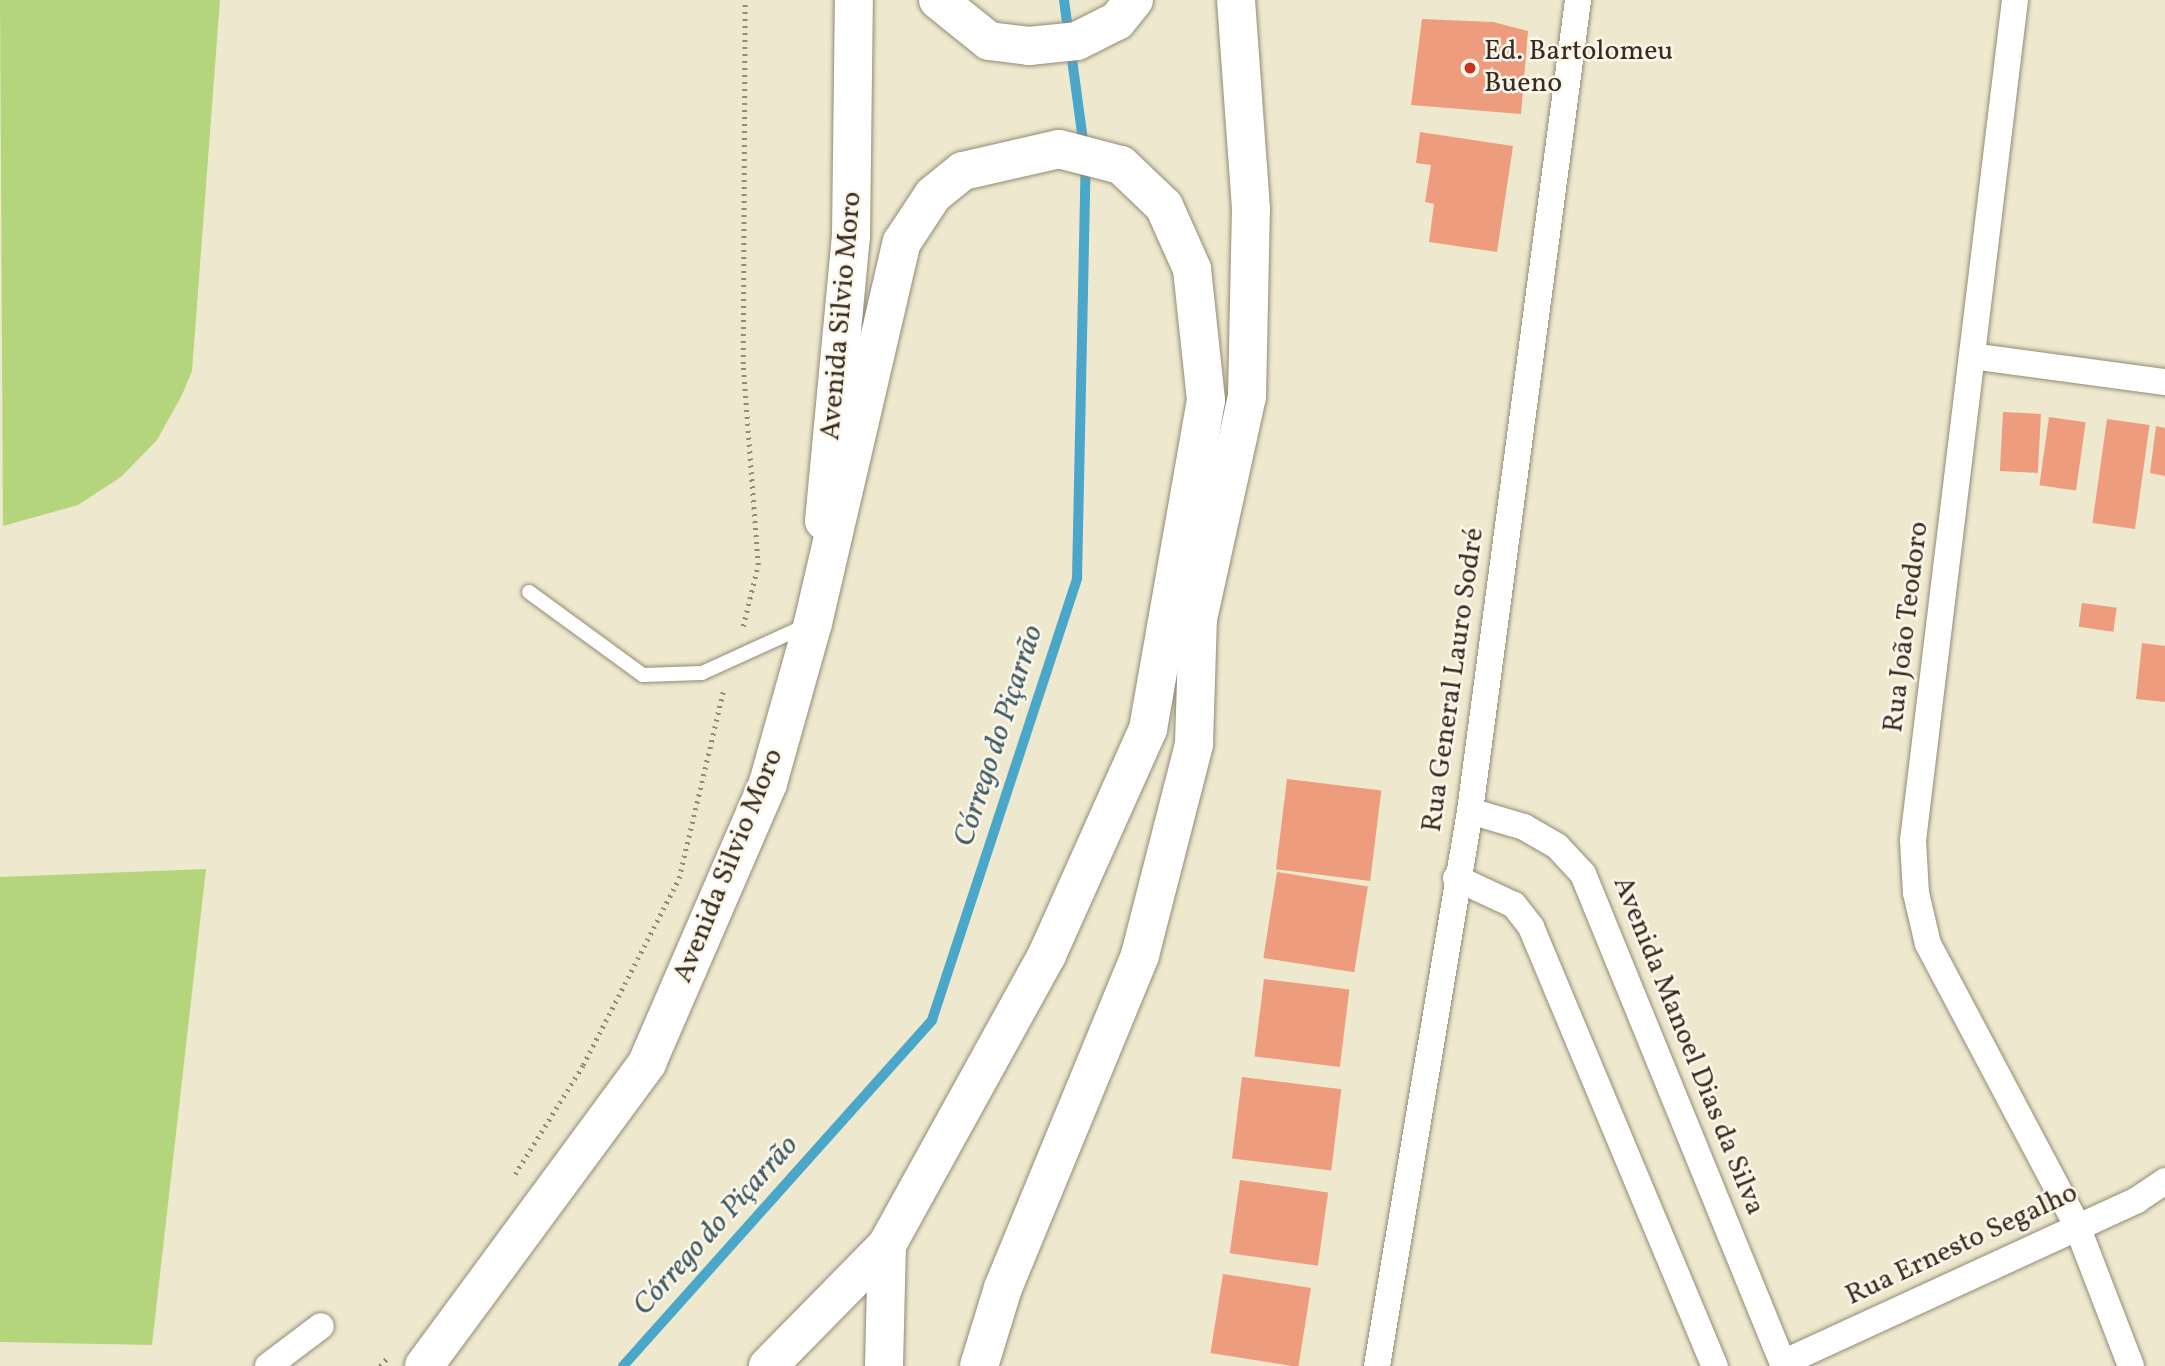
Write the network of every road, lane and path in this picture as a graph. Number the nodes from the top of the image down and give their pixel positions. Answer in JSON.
{"nodes":[{"id":1,"x":745,"y":0,"type":"edge"},
{"id":2,"x":854,"y":0,"type":"edge"},
{"id":3,"x":1134,"y":0,"type":"edge"},
{"id":4,"x":1236,"y":0,"type":"edge"},
{"id":5,"x":1578,"y":0,"type":"edge"},
{"id":6,"x":2015,"y":0,"type":"edge"},
{"id":7,"x":949,"y":12,"type":"edge"},
{"id":8,"x":1972,"y":356,"type":"junction"},
{"id":9,"x":2165,"y":382,"type":"edge"},
{"id":10,"x":529,"y":592,"type":"dead end"},
{"id":11,"x":815,"y":606,"type":"junction"},
{"id":12,"x":1198,"y":619,"type":"junction"},
{"id":13,"x":732,"y":660,"type":"junction"},
{"id":14,"x":1149,"y":729,"type":"junction"},
{"id":15,"x":1470,"y":811,"type":"junction"},
{"id":16,"x":1456,"y":878,"type":"junction"},
{"id":17,"x":513,"y":1178,"type":"dead end"},
{"id":18,"x":2165,"y":1181,"type":"edge"},
{"id":19,"x":2077,"y":1226,"type":"junction"},
{"id":20,"x":887,"y":1245,"type":"junction"},
{"id":21,"x":321,"y":1326,"type":"dead end"},
{"id":22,"x":410,"y":1356,"type":"edge"},
{"id":23,"x":1784,"y":1365,"type":"edge"},
{"id":24,"x":268,"y":1366,"type":"edge"},
{"id":25,"x":380,"y":1366,"type":"edge"},
{"id":26,"x":768,"y":1366,"type":"edge"},
{"id":27,"x":884,"y":1366,"type":"edge"},
{"id":28,"x":979,"y":1366,"type":"edge"},
{"id":29,"x":1377,"y":1366,"type":"edge"},
{"id":30,"x":1714,"y":1366,"type":"edge"},
{"id":31,"x":2132,"y":1366,"type":"edge"}],
"edges":[{"from":1,"to":13,"type":"path"},
{"from":2,"to":11,"type":"main road","name":"Avenida Silvio Moro"},
{"from":3,"to":7,"type":"main road"},
{"from":4,"to":12,"type":"main road"},
{"from":5,"to":15,"type":"street","name":"Rua General Lauro Sodré"},
{"from":6,"to":8,"type":"street","name":"Rua João Teodoro"},
{"from":8,"to":9,"type":"street"},
{"from":8,"to":19,"type":"street","name":"Rua João Teodoro"},
{"from":10,"to":13,"type":"lane"},
{"from":11,"to":13,"type":"lane"},
{"from":11,"to":14,"type":"main road"},
{"from":11,"to":22,"type":"main road","name":"Avenida Silvio Moro"},
{"from":12,"to":14,"type":"main road"},
{"from":12,"to":28,"type":"main road"},
{"from":13,"to":17,"type":"path"},
{"from":14,"to":20,"type":"main road"},
{"from":15,"to":16,"type":"street","name":"Rua General Lauro Sodré"},
{"from":15,"to":23,"type":"street","name":"Avenida Manoel Dias da Silva"},
{"from":16,"to":29,"type":"street","name":"Rua General Lauro Sodré"},
{"from":16,"to":30,"type":"street"},
{"from":18,"to":19,"type":"street","name":"Rua Ernesto Segalho"},
{"from":19,"to":23,"type":"street","name":"Rua Ernesto Segalho"},
{"from":19,"to":31,"type":"street","name":"Rua João Teodoro"},
{"from":20,"to":26,"type":"main road"},
{"from":20,"to":27,"type":"main road"},
{"from":21,"to":24,"type":"street"},
{"from":22,"to":25,"type":"path"}]}
